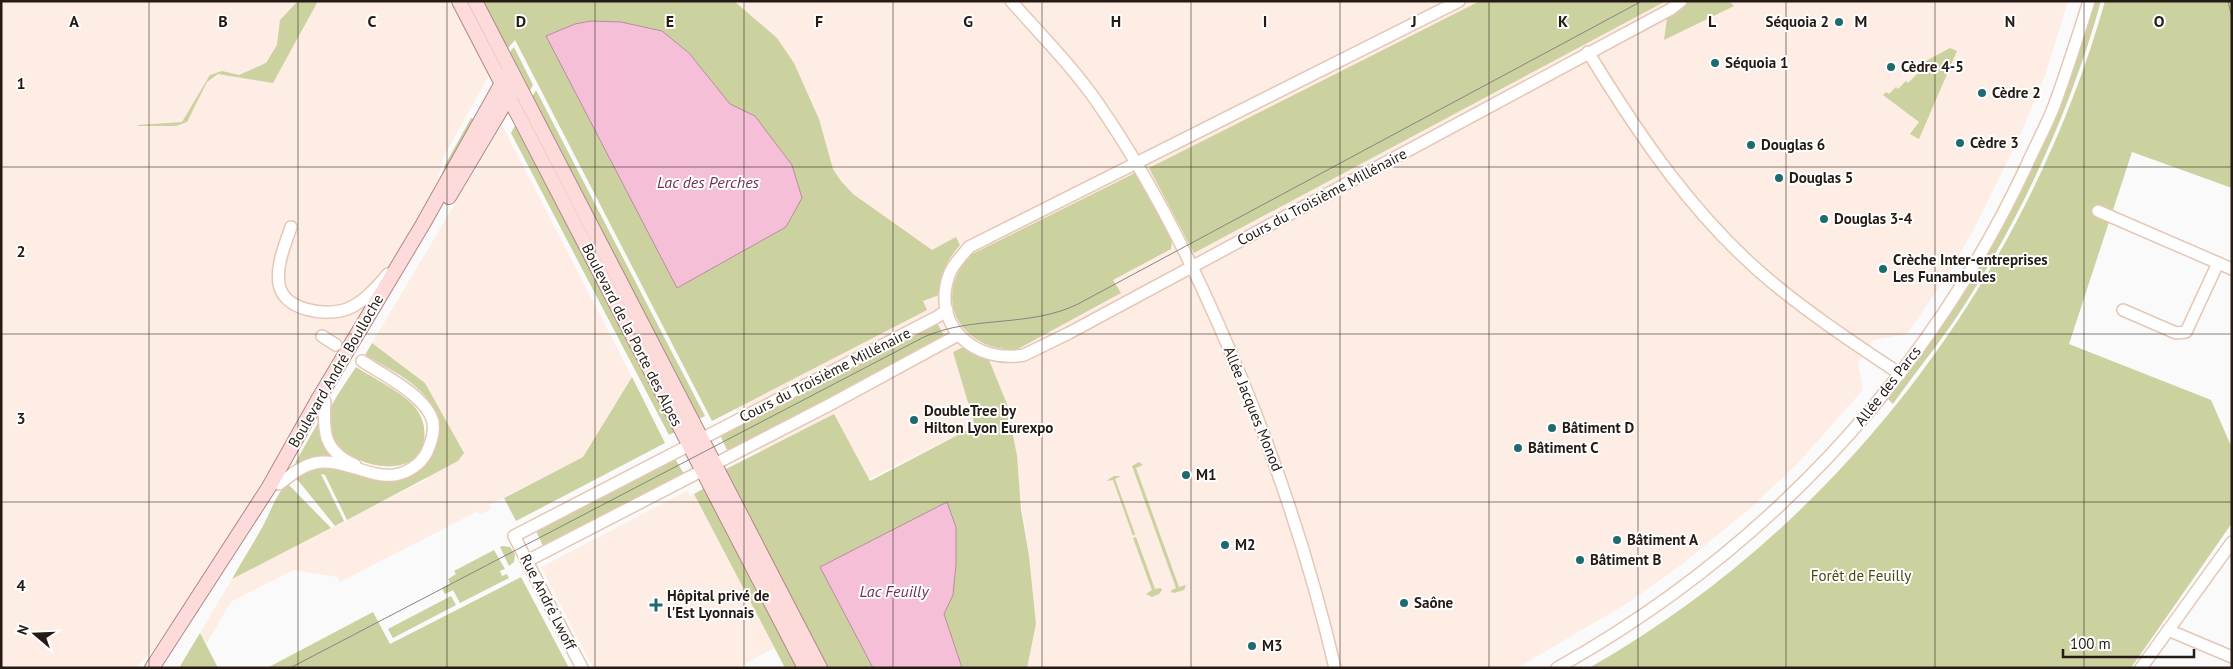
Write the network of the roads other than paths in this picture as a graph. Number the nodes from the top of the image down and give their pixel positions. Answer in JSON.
{"nodes":[{"id":1,"x":460,"y":1,"type":"edge"},
{"id":2,"x":475,"y":1,"type":"edge"},
{"id":3,"x":1011,"y":1,"type":"edge"},
{"id":4,"x":1459,"y":1,"type":"edge"},
{"id":5,"x":1681,"y":1,"type":"edge"},
{"id":6,"x":2088,"y":1,"type":"edge"},
{"id":7,"x":1588,"y":52,"type":"junction"},
{"id":8,"x":510,"y":69,"type":"junction"},
{"id":9,"x":517,"y":82,"type":"junction"},
{"id":10,"x":502,"y":83,"type":"junction"},
{"id":11,"x":509,"y":96,"type":"junction"},
{"id":12,"x":1137,"y":162,"type":"junction"},
{"id":13,"x":2098,"y":211,"type":"dead end"},
{"id":14,"x":424,"y":224,"type":"junction"},
{"id":15,"x":290,"y":227,"type":"dead end"},
{"id":16,"x":2218,"y":262,"type":"junction"},
{"id":17,"x":1192,"y":266,"type":"junction"},
{"id":18,"x":2232,"y":269,"type":"edge"},
{"id":19,"x":946,"y":310,"type":"junction"},
{"id":20,"x":2122,"y":310,"type":"dead end"},
{"id":21,"x":958,"y":335,"type":"junction"},
{"id":22,"x":322,"y":336,"type":"dead end"},
{"id":23,"x":336,"y":345,"type":"dead end"},
{"id":24,"x":362,"y":361,"type":"dead end"},
{"id":25,"x":1900,"y":374,"type":"junction"},
{"id":26,"x":325,"y":402,"type":"junction"},
{"id":27,"x":696,"y":442,"type":"junction"},
{"id":28,"x":709,"y":467,"type":"junction"},
{"id":29,"x":366,"y":471,"type":"junction"},
{"id":30,"x":279,"y":484,"type":"junction"},
{"id":31,"x":514,"y":536,"type":"joint"},
{"id":32,"x":2232,"y":542,"type":"edge"},
{"id":33,"x":527,"y":561,"type":"junction"},
{"id":34,"x":2168,"y":630,"type":"junction"},
{"id":35,"x":2232,"y":657,"type":"edge"},
{"id":36,"x":152,"y":668,"type":"edge"},
{"id":37,"x":164,"y":668,"type":"edge"},
{"id":38,"x":582,"y":668,"type":"edge"},
{"id":39,"x":805,"y":668,"type":"edge"},
{"id":40,"x":820,"y":668,"type":"edge"},
{"id":41,"x":1335,"y":668,"type":"edge"},
{"id":42,"x":1558,"y":668,"type":"edge"},
{"id":43,"x":2141,"y":668,"type":"edge"}],
"edges":[{"from":1,"to":10,"type":"main road","name":"Boulevard de la Porte des Alpes"},
{"from":2,"to":8,"type":"main road","name":"Boulevard de la Porte des Alpes"},
{"from":3,"to":12,"type":"street","name":"Allée Jacques Monod"},
{"from":4,"to":12,"type":"street","name":"Cours du Troisième Millénaire"},
{"from":5,"to":7,"type":"street","name":"Cours du Troisième Millénaire"},
{"from":6,"to":25,"type":"street","name":"Allée des Parcs"},
{"from":7,"to":17,"type":"street","name":"Cours du Troisième Millénaire"},
{"from":7,"to":25,"type":"street"},
{"from":8,"to":9,"type":"main road","name":"Boulevard de la Porte des Alpes"},
{"from":8,"to":10,"type":"main road","name":"Boulevard André Boulloche"},
{"from":9,"to":11,"type":"main road","name":"Boulevard André Boulloche"},
{"from":9,"to":27,"type":"main road","name":"Boulevard de la Porte des Alpes"},
{"from":10,"to":11,"type":"main road","name":"Boulevard de la Porte des Alpes"},
{"from":10,"to":14,"type":"main road","name":"Boulevard André Boulloche"},
{"from":11,"to":26,"type":"main road","name":"Boulevard André Boulloche"},
{"from":11,"to":27,"type":"main road","name":"Boulevard de la Porte des Alpes"},
{"from":12,"to":17,"type":"street","name":"Allée Jacques Monod"},
{"from":12,"to":19,"type":"street","name":"Cours du Troisième Millénaire"},
{"from":13,"to":16,"type":"street"},
{"from":14,"to":15,"type":"street"},
{"from":14,"to":36,"type":"main road","name":"Boulevard André Boulloche"},
{"from":16,"to":18,"type":"street"},
{"from":16,"to":20,"type":"street"},
{"from":17,"to":21,"type":"street","name":"Cours du Troisième Millénaire"},
{"from":17,"to":41,"type":"street","name":"Allée Jacques Monod"},
{"from":19,"to":21,"type":"street","name":"Cours du Troisième Millénaire"},
{"from":19,"to":27,"type":"street","name":"Cours du Troisième Millénaire"},
{"from":21,"to":28,"type":"street","name":"Cours du Troisième Millénaire"},
{"from":22,"to":23,"type":"street"},
{"from":24,"to":29,"type":"street"},
{"from":25,"to":42,"type":"street","name":"Allée des Parcs"},
{"from":26,"to":29,"type":"street"},
{"from":26,"to":30,"type":"main road","name":"Boulevard André Boulloche"},
{"from":27,"to":28,"type":"main road","name":"Boulevard de la Porte des Alpes"},
{"from":27,"to":31,"type":"street","name":"Cours du Troisième Millénaire"},
{"from":28,"to":33,"type":"street","name":"Cours du Troisième Millénaire"},
{"from":28,"to":39,"type":"main road","name":"Boulevard de la Porte des Alpes"},
{"from":28,"to":40,"type":"main road","name":"Boulevard de la Porte des Alpes"},
{"from":29,"to":30,"type":"street"},
{"from":30,"to":37,"type":"main road","name":"Boulevard André Boulloche"},
{"from":31,"to":33,"type":"street","name":"Rue André Lwoff"},
{"from":32,"to":34,"type":"street"},
{"from":33,"to":38,"type":"street","name":"Rue André Lwoff"},
{"from":34,"to":35,"type":"street"},
{"from":34,"to":43,"type":"street"}]}
